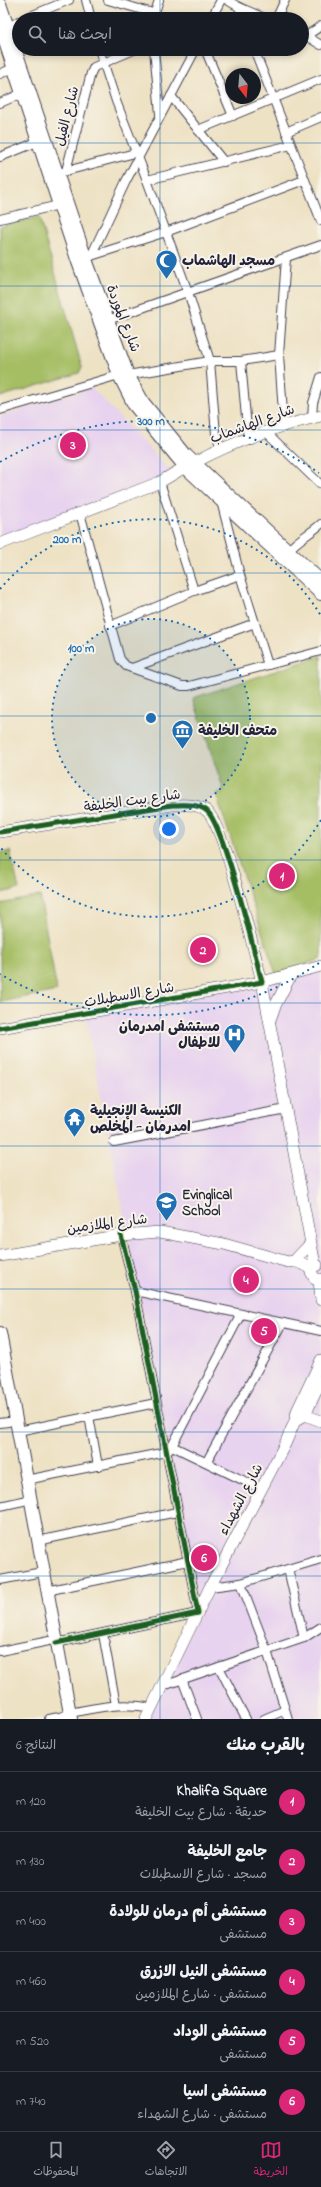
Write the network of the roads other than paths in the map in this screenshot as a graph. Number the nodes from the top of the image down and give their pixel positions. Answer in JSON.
{"nodes":[{"id":1,"x":69,"y":0,"type":"edge"},
{"id":2,"x":86,"y":0,"type":"edge"},
{"id":3,"x":108,"y":0,"type":"edge"},
{"id":4,"x":159,"y":0,"type":"edge"},
{"id":5,"x":221,"y":0,"type":"edge"},
{"id":6,"x":227,"y":0,"type":"edge"},
{"id":7,"x":284,"y":0,"type":"edge"},
{"id":8,"x":0,"y":4,"type":"edge"},
{"id":9,"x":239,"y":7,"type":"junction"},
{"id":10,"x":40,"y":12,"type":"edge"},
{"id":11,"x":89,"y":12,"type":"edge"},
{"id":12,"x":142,"y":12,"type":"edge"},
{"id":13,"x":154,"y":12,"type":"edge"},
{"id":14,"x":215,"y":12,"type":"edge"},
{"id":15,"x":241,"y":12,"type":"edge"},
{"id":16,"x":250,"y":12,"type":"edge"},
{"id":17,"x":279,"y":12,"type":"edge"},
{"id":18,"x":321,"y":26,"type":"edge"},
{"id":19,"x":6,"y":27,"type":"edge"},
{"id":20,"x":309,"y":32,"type":"edge"},
{"id":21,"x":309,"y":38,"type":"edge"},
{"id":22,"x":321,"y":45,"type":"edge"},
{"id":23,"x":12,"y":48,"type":"edge"},
{"id":24,"x":14,"y":56,"type":"edge"},
{"id":25,"x":101,"y":56,"type":"edge"},
{"id":26,"x":120,"y":56,"type":"edge"},
{"id":27,"x":155,"y":56,"type":"edge"},
{"id":28,"x":192,"y":56,"type":"edge"},
{"id":29,"x":208,"y":56,"type":"edge"},
{"id":30,"x":257,"y":56,"type":"edge"},
{"id":31,"x":103,"y":63,"type":"junction"},
{"id":32,"x":13,"y":68,"type":"junction"},
{"id":33,"x":0,"y":74,"type":"edge"},
{"id":34,"x":321,"y":79,"type":"edge"},
{"id":35,"x":25,"y":92,"type":"junction"},
{"id":36,"x":171,"y":96,"type":"junction"},
{"id":37,"x":273,"y":99,"type":"junction"},
{"id":38,"x":0,"y":103,"type":"edge"},
{"id":39,"x":160,"y":114,"type":"junction"},
{"id":40,"x":233,"y":116,"type":"junction"},
{"id":41,"x":321,"y":117,"type":"edge"},
{"id":42,"x":198,"y":130,"type":"junction"},
{"id":43,"x":286,"y":132,"type":"junction"},
{"id":44,"x":37,"y":142,"type":"junction"},
{"id":45,"x":292,"y":145,"type":"junction"},
{"id":46,"x":136,"y":156,"type":"junction"},
{"id":47,"x":0,"y":158,"type":"edge"},
{"id":48,"x":224,"y":162,"type":"junction"},
{"id":49,"x":61,"y":172,"type":"junction"},
{"id":50,"x":147,"y":180,"type":"junction"},
{"id":51,"x":304,"y":180,"type":"junction"},
{"id":52,"x":63,"y":204,"type":"junction"},
{"id":53,"x":319,"y":210,"type":"edge"},
{"id":54,"x":0,"y":219,"type":"edge"},
{"id":55,"x":321,"y":221,"type":"edge"},
{"id":56,"x":166,"y":232,"type":"junction"},
{"id":57,"x":321,"y":245,"type":"edge"},
{"id":58,"x":286,"y":258,"type":"junction"},
{"id":59,"x":85,"y":261,"type":"junction"},
{"id":60,"x":188,"y":292,"type":"junction"},
{"id":61,"x":108,"y":320,"type":"junction"},
{"id":62,"x":278,"y":355,"type":"junction"},
{"id":63,"x":210,"y":361,"type":"junction"},
{"id":64,"x":241,"y":361,"type":"junction"},
{"id":65,"x":124,"y":375,"type":"junction"},
{"id":66,"x":321,"y":377,"type":"edge"},
{"id":67,"x":0,"y":410,"type":"edge"},
{"id":68,"x":317,"y":417,"type":"edge"},
{"id":69,"x":284,"y":427,"type":"junction"},
{"id":70,"x":267,"y":433,"type":"junction"},
{"id":71,"x":248,"y":440,"type":"junction"},
{"id":72,"x":220,"y":450,"type":"junction"},
{"id":73,"x":189,"y":465,"type":"junction"},
{"id":74,"x":160,"y":482,"type":"junction"},
{"id":75,"x":321,"y":485,"type":"edge"},
{"id":76,"x":220,"y":501,"type":"junction"},
{"id":77,"x":80,"y":513,"type":"junction"},
{"id":78,"x":321,"y":524,"type":"edge"},
{"id":79,"x":0,"y":544,"type":"edge"},
{"id":80,"x":289,"y":550,"type":"junction"},
{"id":81,"x":295,"y":563,"type":"junction"},
{"id":82,"x":240,"y":575,"type":"junction"},
{"id":83,"x":321,"y":581,"type":"edge"},
{"id":84,"x":194,"y":591,"type":"junction"},
{"id":85,"x":321,"y":594,"type":"edge"},
{"id":86,"x":255,"y":623,"type":"junction"},
{"id":87,"x":110,"y":626,"type":"junction"},
{"id":88,"x":321,"y":651,"type":"edge"},
{"id":89,"x":268,"y":665,"type":"junction"},
{"id":90,"x":132,"y":668,"type":"junction"},
{"id":91,"x":0,"y":832,"type":"edge"},
{"id":92,"x":321,"y":966,"type":"edge"},
{"id":93,"x":291,"y":975,"type":"junction"},
{"id":94,"x":262,"y":982,"type":"junction"},
{"id":95,"x":270,"y":1022,"type":"junction"},
{"id":96,"x":0,"y":1028,"type":"edge"},
{"id":97,"x":286,"y":1109,"type":"junction"},
{"id":98,"x":114,"y":1142,"type":"dead end"},
{"id":99,"x":122,"y":1235,"type":"junction"},
{"id":100,"x":309,"y":1240,"type":"junction"},
{"id":101,"x":321,"y":1254,"type":"edge"},
{"id":102,"x":0,"y":1256,"type":"edge"},
{"id":103,"x":291,"y":1261,"type":"junction"},
{"id":104,"x":316,"y":1271,"type":"edge"},
{"id":105,"x":135,"y":1290,"type":"junction"},
{"id":106,"x":321,"y":1300,"type":"edge"},
{"id":107,"x":241,"y":1314,"type":"junction"},
{"id":108,"x":283,"y":1323,"type":"junction"},
{"id":109,"x":321,"y":1331,"type":"edge"},
{"id":110,"x":0,"y":1332,"type":"edge"},
{"id":111,"x":321,"y":1360,"type":"edge"},
{"id":112,"x":0,"y":1378,"type":"edge"},
{"id":113,"x":321,"y":1381,"type":"edge"},
{"id":114,"x":156,"y":1403,"type":"junction"},
{"id":115,"x":305,"y":1415,"type":"junction"},
{"id":116,"x":89,"y":1416,"type":"junction"},
{"id":117,"x":321,"y":1420,"type":"edge"},
{"id":118,"x":295,"y":1421,"type":"junction"},
{"id":119,"x":4,"y":1423,"type":"edge"},
{"id":120,"x":18,"y":1431,"type":"junction"},
{"id":121,"x":169,"y":1449,"type":"junction"},
{"id":122,"x":207,"y":1461,"type":"junction"},
{"id":123,"x":98,"y":1466,"type":"junction"},
{"id":124,"x":26,"y":1480,"type":"junction"},
{"id":125,"x":262,"y":1489,"type":"junction"},
{"id":126,"x":23,"y":1501,"type":"junction"},
{"id":127,"x":0,"y":1506,"type":"edge"},
{"id":128,"x":177,"y":1512,"type":"junction"},
{"id":129,"x":37,"y":1541,"type":"junction"},
{"id":130,"x":321,"y":1559,"type":"edge"},
{"id":131,"x":188,"y":1561,"type":"junction"},
{"id":132,"x":288,"y":1569,"type":"junction"},
{"id":133,"x":37,"y":1573,"type":"junction"},
{"id":134,"x":0,"y":1580,"type":"edge"},
{"id":135,"x":241,"y":1582,"type":"junction"},
{"id":136,"x":210,"y":1587,"type":"junction"},
{"id":137,"x":46,"y":1591,"type":"junction"},
{"id":138,"x":198,"y":1613,"type":"junction"},
{"id":139,"x":321,"y":1627,"type":"edge"},
{"id":140,"x":103,"y":1634,"type":"junction"},
{"id":141,"x":304,"y":1638,"type":"junction"},
{"id":142,"x":52,"y":1642,"type":"junction"},
{"id":143,"x":0,"y":1651,"type":"edge"},
{"id":144,"x":267,"y":1651,"type":"junction"},
{"id":145,"x":219,"y":1666,"type":"junction"},
{"id":146,"x":182,"y":1679,"type":"junction"},
{"id":147,"x":163,"y":1686,"type":"junction"},
{"id":148,"x":116,"y":1705,"type":"junction"},
{"id":149,"x":152,"y":1708,"type":"junction"},
{"id":150,"x":285,"y":1710,"type":"junction"},
{"id":151,"x":67,"y":1717,"type":"edge"},
{"id":152,"x":49,"y":1719,"type":"edge"},
{"id":153,"x":146,"y":1719,"type":"edge"},
{"id":154,"x":197,"y":1719,"type":"edge"},
{"id":155,"x":246,"y":1719,"type":"edge"},
{"id":156,"x":264,"y":1719,"type":"edge"},
{"id":157,"x":288,"y":1719,"type":"edge"}],
"edges":[{"from":1,"to":10,"type":"street"},
{"from":2,"to":11,"type":"street"},
{"from":3,"to":12,"type":"street"},
{"from":4,"to":13,"type":"street"},
{"from":5,"to":14,"type":"street"},
{"from":6,"to":9,"type":"street"},
{"from":7,"to":17,"type":"street"},
{"from":8,"to":19,"type":"main road","name":"شارع الموردة"},
{"from":9,"to":15,"type":"street"},
{"from":9,"to":16,"type":"street"},
{"from":18,"to":20,"type":"street"},
{"from":19,"to":23,"type":"main road","name":"شارع الموردة"},
{"from":19,"to":32,"type":"main road","name":"شارع الموردة"},
{"from":21,"to":22,"type":"street"},
{"from":24,"to":35,"type":"main road","name":"شارع الموردة"},
{"from":25,"to":31,"type":"street"},
{"from":26,"to":31,"type":"street"},
{"from":27,"to":39,"type":"street"},
{"from":28,"to":36,"type":"street"},
{"from":29,"to":40,"type":"street"},
{"from":30,"to":37,"type":"street"},
{"from":31,"to":46,"type":"street"},
{"from":31,"to":49,"type":"street","name":"شارع الفيل"},
{"from":32,"to":33,"type":"street"},
{"from":32,"to":35,"type":"main road","name":"شارع الموردة"},
{"from":34,"to":37,"type":"street"},
{"from":35,"to":38,"type":"street"},
{"from":35,"to":44,"type":"main road","name":"شارع الموردة"},
{"from":35,"to":49,"type":"main road","name":"شارع الموردة"},
{"from":36,"to":39,"type":"street"},
{"from":36,"to":42,"type":"street"},
{"from":37,"to":40,"type":"street"},
{"from":37,"to":43,"type":"street"},
{"from":39,"to":46,"type":"street"},
{"from":40,"to":42,"type":"street"},
{"from":41,"to":43,"type":"street"},
{"from":42,"to":48,"type":"street"},
{"from":43,"to":45,"type":"street"},
{"from":44,"to":47,"type":"street"},
{"from":44,"to":52,"type":"main road","name":"شارع الموردة"},
{"from":45,"to":48,"type":"street"},
{"from":45,"to":51,"type":"street"},
{"from":46,"to":49,"type":"street"},
{"from":46,"to":50,"type":"street"},
{"from":46,"to":59,"type":"street"},
{"from":48,"to":50,"type":"street"},
{"from":49,"to":52,"type":"main road","name":"شارع الموردة"},
{"from":50,"to":56,"type":"street"},
{"from":51,"to":53,"type":"street"},
{"from":51,"to":56,"type":"street"},
{"from":52,"to":54,"type":"street"},
{"from":52,"to":59,"type":"main road","name":"شارع الموردة"},
{"from":53,"to":55,"type":"street"},
{"from":56,"to":59,"type":"street"},
{"from":56,"to":60,"type":"street"},
{"from":57,"to":58,"type":"street"},
{"from":58,"to":60,"type":"street"},
{"from":58,"to":62,"type":"street"},
{"from":59,"to":61,"type":"main road","name":"شارع الموردة"},
{"from":59,"to":65,"type":"main road","name":"شارع الموردة"},
{"from":60,"to":61,"type":"street"},
{"from":60,"to":63,"type":"street"},
{"from":61,"to":65,"type":"main road","name":"شارع الموردة"},
{"from":62,"to":64,"type":"street"},
{"from":62,"to":69,"type":"street"},
{"from":63,"to":64,"type":"street"},
{"from":63,"to":65,"type":"street"},
{"from":63,"to":72,"type":"street"},
{"from":64,"to":71,"type":"street"},
{"from":65,"to":67,"type":"street"},
{"from":65,"to":73,"type":"main road","name":"شارع الموردة"},
{"from":66,"to":68,"type":"street"},
{"from":68,"to":69,"type":"street","name":"شارع الهاشماب"},
{"from":69,"to":70,"type":"street","name":"شارع الهاشماب"},
{"from":70,"to":71,"type":"street","name":"شارع الهاشماب"},
{"from":70,"to":75,"type":"street"},
{"from":71,"to":72,"type":"street","name":"شارع الهاشماب"},
{"from":72,"to":73,"type":"street","name":"شارع الهاشماب"},
{"from":73,"to":74,"type":"street","name":"شارع الهاشماب"},
{"from":73,"to":76,"type":"main road","name":"شارع الموردة"},
{"from":73,"to":80,"type":"main road","name":"شارع الموردة"},
{"from":74,"to":77,"type":"street","name":"شارع الهاشماب"},
{"from":74,"to":84,"type":"street"},
{"from":76,"to":81,"type":"main road","name":"شارع الموردة"},
{"from":76,"to":82,"type":"street"},
{"from":77,"to":79,"type":"street","name":"شارع الهاشماب"},
{"from":77,"to":87,"type":"street"},
{"from":78,"to":80,"type":"street"},
{"from":80,"to":81,"type":"main road","name":"شارع الموردة"},
{"from":81,"to":83,"type":"main road","name":"شارع الموردة"},
{"from":81,"to":85,"type":"main road","name":"شارع الموردة"},
{"from":82,"to":84,"type":"street"},
{"from":82,"to":86,"type":"street"},
{"from":84,"to":87,"type":"street"},
{"from":86,"to":89,"type":"street"},
{"from":86,"to":90,"type":"street"},
{"from":87,"to":90,"type":"street"},
{"from":88,"to":89,"type":"street"},
{"from":89,"to":90,"type":"street"},
{"from":91,"to":94,"type":"street","name":"شارع بيت الخليفة"},
{"from":92,"to":93,"type":"street","name":"شارع الاسطبلات"},
{"from":93,"to":94,"type":"street","name":"شارع الاسطبلات"},
{"from":93,"to":95,"type":"street"},
{"from":94,"to":95,"type":"street","name":"شارع بيت الخليفة"},
{"from":94,"to":96,"type":"street","name":"شارع الاسطبلات"},
{"from":95,"to":97,"type":"street","name":"شارع بيت الخليفة"},
{"from":97,"to":98,"type":"street"},
{"from":97,"to":100,"type":"street","name":"شارع بيت الخليفة"},
{"from":99,"to":102,"type":"street","name":"شارع الملازمين"},
{"from":99,"to":103,"type":"street","name":"شارع الملازمين"},
{"from":99,"to":105,"type":"street"},
{"from":100,"to":101,"type":"street"},
{"from":100,"to":103,"type":"street"},
{"from":100,"to":104,"type":"street","name":"شارع بيت الخليفة"},
{"from":103,"to":104,"type":"street","name":"شارع الملازمين"},
{"from":104,"to":106,"type":"street","name":"شارع بيت الخليفة"},
{"from":105,"to":107,"type":"street"},
{"from":105,"to":114,"type":"street"},
{"from":107,"to":108,"type":"street"},
{"from":107,"to":121,"type":"street"},
{"from":108,"to":109,"type":"street"},
{"from":108,"to":122,"type":"street"},
{"from":110,"to":120,"type":"main road"},
{"from":111,"to":118,"type":"street","name":"شارع الشهداء"},
{"from":112,"to":119,"type":"main road"},
{"from":113,"to":115,"type":"street"},
{"from":114,"to":116,"type":"street"},
{"from":114,"to":121,"type":"street"},
{"from":115,"to":117,"type":"street"},
{"from":115,"to":118,"type":"street"},
{"from":116,"to":120,"type":"street"},
{"from":116,"to":123,"type":"street"},
{"from":118,"to":125,"type":"street","name":"شارع الشهداء"},
{"from":119,"to":126,"type":"main road"},
{"from":120,"to":124,"type":"main road"},
{"from":121,"to":122,"type":"street"},
{"from":121,"to":123,"type":"street"},
{"from":121,"to":128,"type":"street"},
{"from":122,"to":125,"type":"street"},
{"from":123,"to":124,"type":"street"},
{"from":124,"to":129,"type":"main road"},
{"from":125,"to":136,"type":"street","name":"شارع الشهداء"},
{"from":126,"to":127,"type":"street"},
{"from":126,"to":133,"type":"main road"},
{"from":128,"to":129,"type":"street"},
{"from":128,"to":131,"type":"street"},
{"from":129,"to":137,"type":"main road"},
{"from":130,"to":132,"type":"street"},
{"from":131,"to":137,"type":"street"},
{"from":131,"to":138,"type":"street"},
{"from":132,"to":135,"type":"street"},
{"from":132,"to":141,"type":"street"},
{"from":133,"to":134,"type":"street"},
{"from":133,"to":142,"type":"main road"},
{"from":135,"to":136,"type":"street"},
{"from":135,"to":144,"type":"street"},
{"from":136,"to":138,"type":"street","name":"شارع الشهداء"},
{"from":137,"to":142,"type":"main road"},
{"from":138,"to":140,"type":"street"},
{"from":138,"to":147,"type":"street","name":"شارع الشهداء"},
{"from":139,"to":141,"type":"street"},
{"from":140,"to":142,"type":"street"},
{"from":140,"to":148,"type":"street"},
{"from":141,"to":144,"type":"street"},
{"from":142,"to":143,"type":"street"},
{"from":142,"to":151,"type":"main road"},
{"from":144,"to":145,"type":"street"},
{"from":144,"to":150,"type":"street"},
{"from":145,"to":146,"type":"street"},
{"from":145,"to":155,"type":"street"},
{"from":146,"to":147,"type":"street"},
{"from":146,"to":154,"type":"street"},
{"from":147,"to":149,"type":"street","name":"شارع الشهداء"},
{"from":148,"to":149,"type":"street"},
{"from":148,"to":151,"type":"street"},
{"from":149,"to":153,"type":"street","name":"شارع الشهداء"},
{"from":150,"to":156,"type":"street"},
{"from":150,"to":157,"type":"street"},
{"from":151,"to":152,"type":"street"}]}
